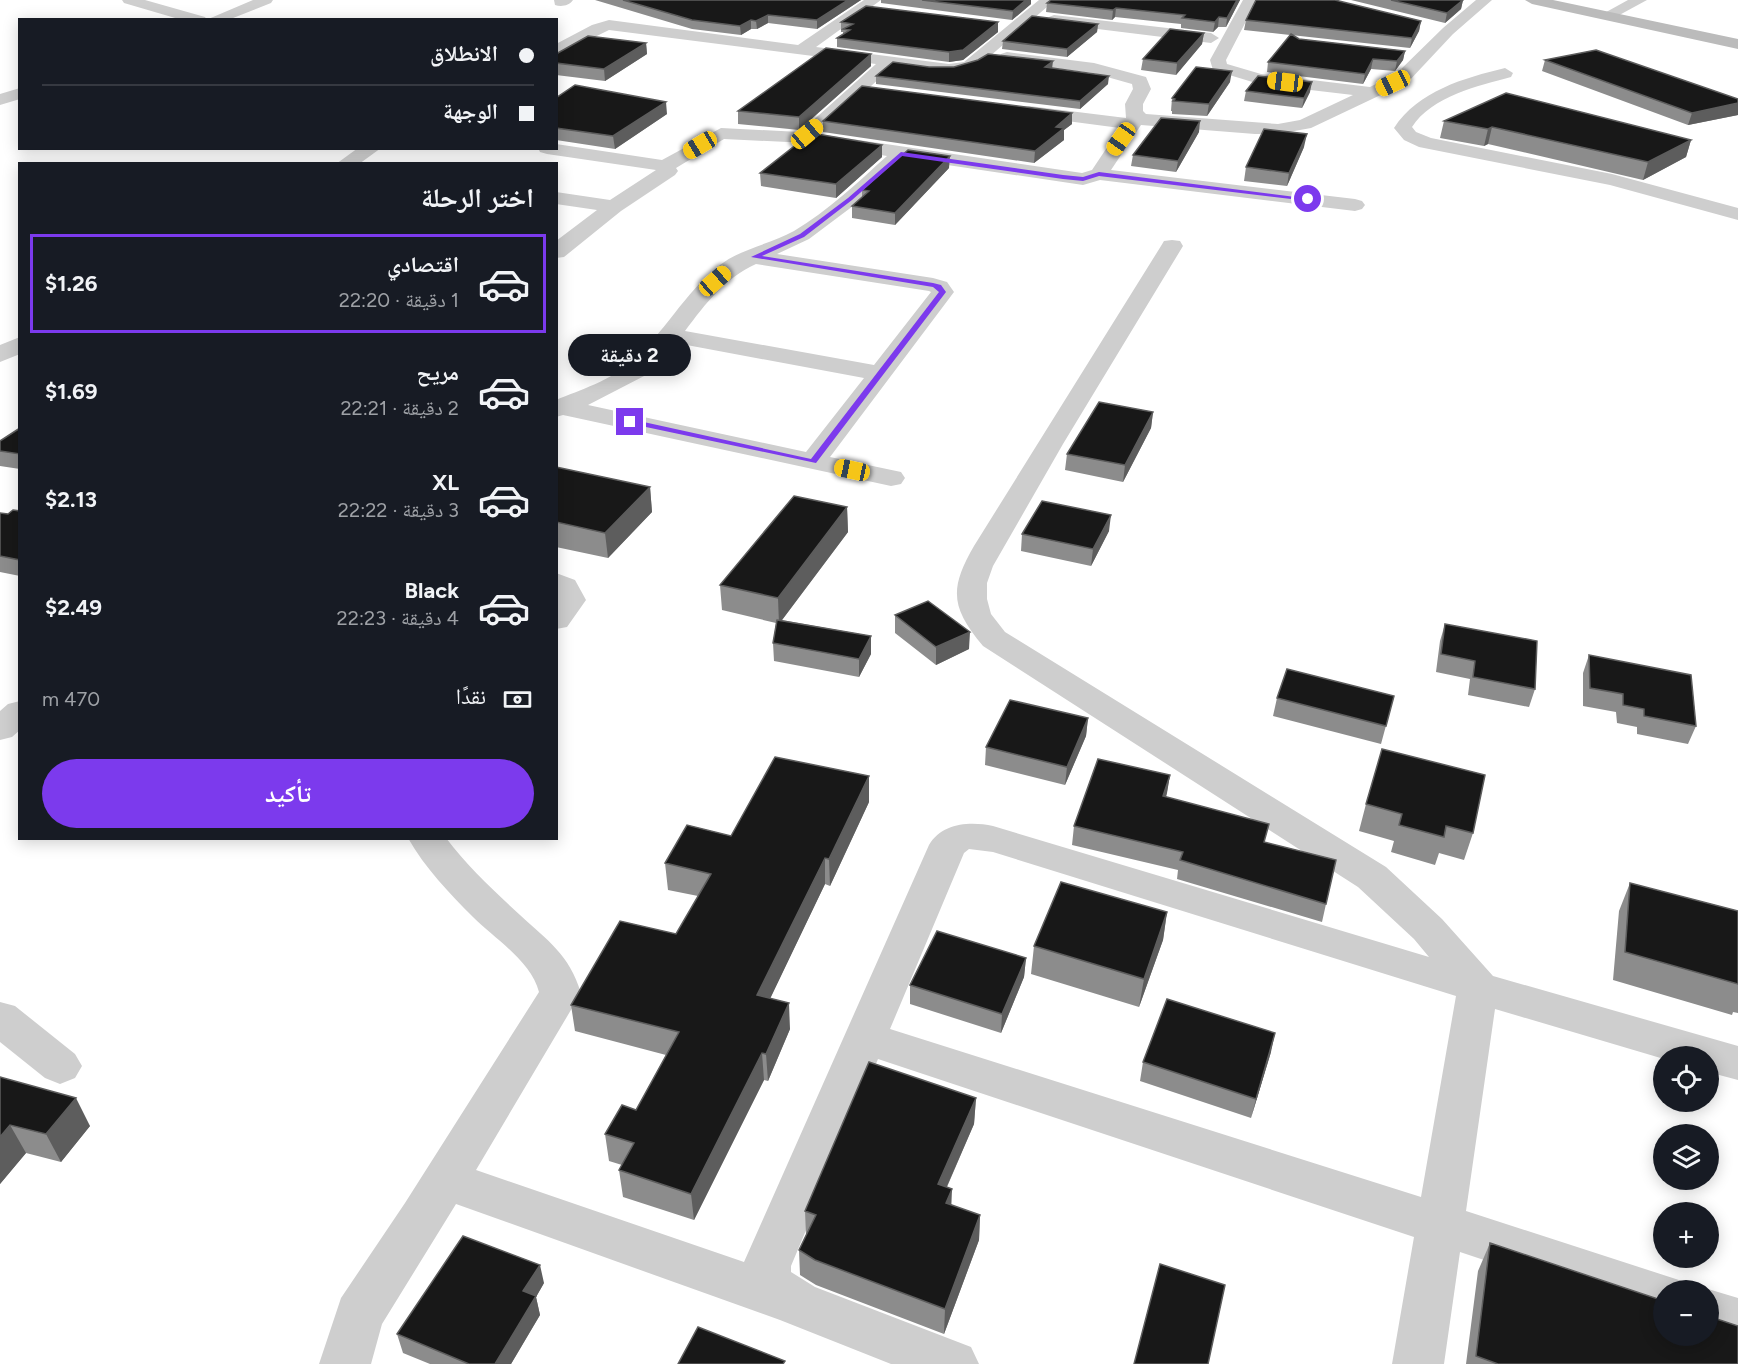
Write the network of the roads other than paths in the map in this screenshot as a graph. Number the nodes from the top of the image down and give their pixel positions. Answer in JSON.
{"nodes":[{"id":1,"x":129,"y":0,"type":"edge"},
{"id":2,"x":266,"y":0,"type":"edge"},
{"id":3,"x":1048,"y":0,"type":"edge"},
{"id":4,"x":1251,"y":0,"type":"edge"},
{"id":5,"x":1485,"y":0,"type":"edge"},
{"id":6,"x":1532,"y":0,"type":"edge"},
{"id":7,"x":1640,"y":0,"type":"edge"},
{"id":8,"x":873,"y":6,"type":"edge"},
{"id":9,"x":1607,"y":16,"type":"junction"},
{"id":10,"x":193,"y":18,"type":"edge"},
{"id":11,"x":218,"y":18,"type":"edge"},
{"id":12,"x":1023,"y":22,"type":"junction"},
{"id":13,"x":995,"y":24,"type":"edge"},
{"id":14,"x":1426,"y":25,"type":"dead end"},
{"id":15,"x":1448,"y":31,"type":"junction"},
{"id":16,"x":1228,"y":40,"type":"junction"},
{"id":17,"x":1738,"y":44,"type":"edge"},
{"id":18,"x":558,"y":50,"type":"edge"},
{"id":19,"x":801,"y":50,"type":"junction"},
{"id":20,"x":1401,"y":53,"type":"edge"},
{"id":21,"x":985,"y":54,"type":"junction"},
{"id":22,"x":1424,"y":56,"type":"junction"},
{"id":23,"x":890,"y":61,"type":"junction"},
{"id":24,"x":1505,"y":73,"type":"dead end"},
{"id":25,"x":858,"y":90,"type":"junction"},
{"id":26,"x":1372,"y":92,"type":"junction"},
{"id":27,"x":880,"y":93,"type":"edge"},
{"id":28,"x":18,"y":94,"type":"edge"},
{"id":29,"x":0,"y":100,"type":"edge"},
{"id":30,"x":1017,"y":110,"type":"edge"},
{"id":31,"x":1136,"y":121,"type":"junction"},
{"id":32,"x":808,"y":138,"type":"junction"},
{"id":33,"x":369,"y":150,"type":"edge"},
{"id":34,"x":558,"y":150,"type":"edge"},
{"id":35,"x":901,"y":154,"type":"junction"},
{"id":36,"x":350,"y":162,"type":"edge"},
{"id":37,"x":665,"y":166,"type":"junction"},
{"id":38,"x":1099,"y":174,"type":"junction"},
{"id":39,"x":558,"y":198,"type":"edge"},
{"id":40,"x":1355,"y":205,"type":"dead end"},
{"id":41,"x":614,"y":207,"type":"junction"},
{"id":42,"x":1738,"y":214,"type":"edge"},
{"id":43,"x":1172,"y":246,"type":"dead end"},
{"id":44,"x":558,"y":250,"type":"edge"},
{"id":45,"x":755,"y":257,"type":"junction"},
{"id":46,"x":670,"y":335,"type":"junction"},
{"id":47,"x":18,"y":345,"type":"edge"},
{"id":48,"x":0,"y":355,"type":"edge"},
{"id":49,"x":880,"y":374,"type":"junction"},
{"id":50,"x":558,"y":401,"type":"edge"},
{"id":51,"x":813,"y":462,"type":"junction"},
{"id":52,"x":891,"y":478,"type":"dead end"},
{"id":53,"x":558,"y":583,"type":"edge"},
{"id":54,"x":558,"y":617,"type":"edge"},
{"id":55,"x":18,"y":713,"type":"edge"},
{"id":56,"x":0,"y":729,"type":"edge"},
{"id":57,"x":427,"y":840,"type":"edge"},
{"id":58,"x":1478,"y":987,"type":"junction"},
{"id":59,"x":0,"y":1018,"type":"edge"},
{"id":60,"x":866,"y":1038,"type":"junction"},
{"id":61,"x":1738,"y":1063,"type":"edge"},
{"id":62,"x":60,"y":1066,"type":"dead end"},
{"id":63,"x":446,"y":1180,"type":"junction"},
{"id":64,"x":1440,"y":1224,"type":"junction"},
{"id":65,"x":1653,"y":1293,"type":"edge"},
{"id":66,"x":798,"y":1304,"type":"junction"},
{"id":67,"x":1719,"y":1316,"type":"edge"},
{"id":68,"x":1738,"y":1322,"type":"edge"},
{"id":69,"x":345,"y":1364,"type":"edge"},
{"id":70,"x":953,"y":1364,"type":"edge"},
{"id":71,"x":1418,"y":1364,"type":"edge"}],
"edges":[{"from":1,"to":10,"type":"street"},
{"from":2,"to":11,"type":"street"},
{"from":3,"to":12,"type":"street"},
{"from":4,"to":16,"type":"street"},
{"from":5,"to":15,"type":"street"},
{"from":6,"to":9,"type":"main road"},
{"from":7,"to":9,"type":"street"},
{"from":8,"to":19,"type":"street"},
{"from":9,"to":17,"type":"main road"},
{"from":12,"to":13,"type":"street"},
{"from":12,"to":16,"type":"street"},
{"from":12,"to":21,"type":"street"},
{"from":14,"to":15,"type":"street"},
{"from":15,"to":22,"type":"street"},
{"from":16,"to":26,"type":"street"},
{"from":18,"to":19,"type":"street"},
{"from":19,"to":23,"type":"street"},
{"from":20,"to":22,"type":"street"},
{"from":21,"to":23,"type":"street"},
{"from":21,"to":31,"type":"street"},
{"from":22,"to":26,"type":"street"},
{"from":23,"to":25,"type":"street"},
{"from":24,"to":42,"type":"street"},
{"from":25,"to":27,"type":"street"},
{"from":25,"to":32,"type":"street"},
{"from":26,"to":31,"type":"street"},
{"from":28,"to":29,"type":"street"},
{"from":30,"to":31,"type":"street"},
{"from":31,"to":38,"type":"street"},
{"from":32,"to":35,"type":"street"},
{"from":32,"to":37,"type":"street"},
{"from":33,"to":36,"type":"street"},
{"from":34,"to":37,"type":"street"},
{"from":35,"to":38,"type":"street"},
{"from":35,"to":45,"type":"street"},
{"from":37,"to":41,"type":"street"},
{"from":38,"to":40,"type":"street"},
{"from":39,"to":41,"type":"street"},
{"from":41,"to":44,"type":"street"},
{"from":43,"to":58,"type":"street"},
{"from":45,"to":46,"type":"street"},
{"from":45,"to":49,"type":"street"},
{"from":46,"to":49,"type":"street"},
{"from":46,"to":50,"type":"street"},
{"from":47,"to":48,"type":"street"},
{"from":49,"to":51,"type":"street"},
{"from":50,"to":51,"type":"street"},
{"from":51,"to":52,"type":"street"},
{"from":53,"to":54,"type":"street"},
{"from":55,"to":56,"type":"street"},
{"from":57,"to":63,"type":"street"},
{"from":58,"to":60,"type":"street"},
{"from":58,"to":61,"type":"street"},
{"from":58,"to":64,"type":"street"},
{"from":59,"to":62,"type":"street"},
{"from":60,"to":64,"type":"street"},
{"from":60,"to":66,"type":"street"},
{"from":63,"to":66,"type":"street"},
{"from":63,"to":69,"type":"street"},
{"from":64,"to":65,"type":"street"},
{"from":64,"to":71,"type":"street"},
{"from":66,"to":70,"type":"street"},
{"from":67,"to":68,"type":"street"}]}
